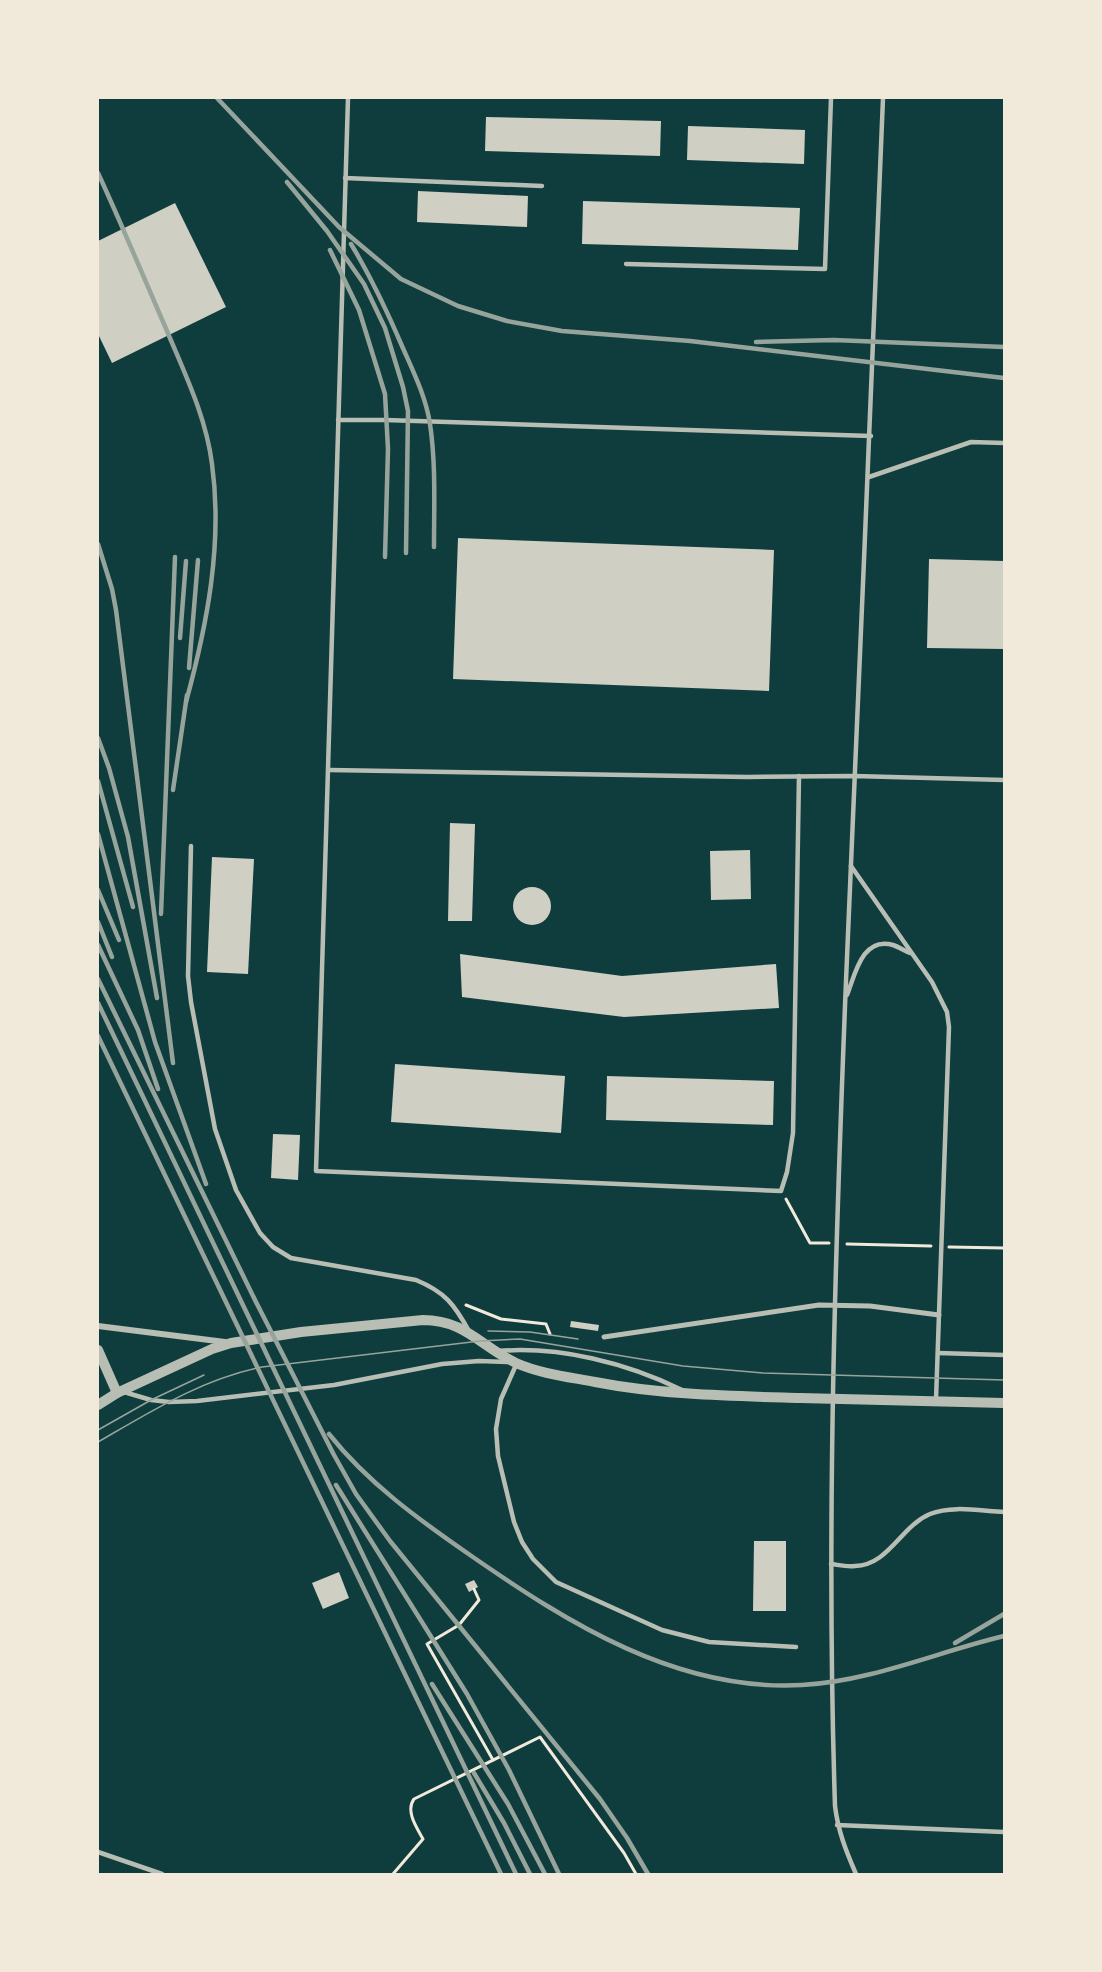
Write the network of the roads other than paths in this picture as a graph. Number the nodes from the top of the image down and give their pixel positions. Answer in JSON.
{"nodes":[{"id":1,"x":348,"y":98,"type":"edge"},
{"id":2,"x":831,"y":98,"type":"edge"},
{"id":3,"x":883,"y":98,"type":"edge"},
{"id":4,"x":345,"y":178,"type":"junction"},
{"id":5,"x":542,"y":186,"type":"dead end"},
{"id":6,"x":626,"y":264,"type":"dead end"},
{"id":7,"x":338,"y":420,"type":"junction"},
{"id":8,"x":871,"y":436,"type":"junction"},
{"id":9,"x":1005,"y":443,"type":"edge"},
{"id":10,"x":869,"y":477,"type":"junction"},
{"id":11,"x":329,"y":770,"type":"junction"},
{"id":12,"x":799,"y":776,"type":"junction"},
{"id":13,"x":854,"y":776,"type":"junction"},
{"id":14,"x":1005,"y":780,"type":"edge"},
{"id":15,"x":191,"y":846,"type":"dead end"},
{"id":16,"x":850,"y":866,"type":"junction"},
{"id":17,"x":913,"y":955,"type":"junction"},
{"id":18,"x":845,"y":1001,"type":"junction"},
{"id":19,"x":939,"y":1315,"type":"junction"},
{"id":20,"x":98,"y":1326,"type":"edge"},
{"id":21,"x":470,"y":1334,"type":"junction"},
{"id":22,"x":604,"y":1337,"type":"dead end"},
{"id":23,"x":231,"y":1343,"type":"junction"},
{"id":24,"x":98,"y":1350,"type":"edge"},
{"id":25,"x":495,"y":1351,"type":"junction"},
{"id":26,"x":938,"y":1353,"type":"junction"},
{"id":27,"x":1005,"y":1355,"type":"edge"},
{"id":28,"x":516,"y":1363,"type":"junction"},
{"id":29,"x":118,"y":1392,"type":"junction"},
{"id":30,"x":687,"y":1393,"type":"junction"},
{"id":31,"x":936,"y":1401,"type":"junction"},
{"id":32,"x":1005,"y":1403,"type":"edge"},
{"id":33,"x":98,"y":1405,"type":"edge"},
{"id":34,"x":1005,"y":1512,"type":"edge"},
{"id":35,"x":831,"y":1564,"type":"junction"},
{"id":36,"x":796,"y":1647,"type":"dead end"},
{"id":37,"x":837,"y":1825,"type":"junction"},
{"id":38,"x":1005,"y":1832,"type":"edge"},
{"id":39,"x":98,"y":1852,"type":"edge"},
{"id":40,"x":162,"y":1875,"type":"edge"},
{"id":41,"x":856,"y":1875,"type":"edge"}],
"edges":[{"from":1,"to":4,"type":"lane"},
{"from":2,"to":6,"type":"lane"},
{"from":3,"to":8,"type":"lane"},
{"from":4,"to":5,"type":"lane"},
{"from":4,"to":7,"type":"lane"},
{"from":7,"to":8,"type":"lane"},
{"from":7,"to":11,"type":"lane"},
{"from":8,"to":10,"type":"lane"},
{"from":9,"to":10,"type":"lane"},
{"from":10,"to":13,"type":"lane"},
{"from":11,"to":12,"type":"lane"},
{"from":11,"to":12,"type":"lane"},
{"from":12,"to":13,"type":"lane"},
{"from":13,"to":14,"type":"lane"},
{"from":13,"to":16,"type":"lane"},
{"from":15,"to":21,"type":"lane"},
{"from":16,"to":17,"type":"lane"},
{"from":16,"to":18,"type":"lane"},
{"from":17,"to":18,"type":"lane"},
{"from":17,"to":19,"type":"lane"},
{"from":18,"to":35,"type":"lane"},
{"from":19,"to":22,"type":"street"},
{"from":19,"to":26,"type":"lane"},
{"from":20,"to":23,"type":"street"},
{"from":21,"to":23,"type":"street"},
{"from":21,"to":25,"type":"street"},
{"from":23,"to":29,"type":"street"},
{"from":24,"to":29,"type":"street"},
{"from":25,"to":28,"type":"street"},
{"from":25,"to":30,"type":"lane"},
{"from":26,"to":27,"type":"lane"},
{"from":26,"to":31,"type":"lane"},
{"from":28,"to":29,"type":"lane"},
{"from":28,"to":30,"type":"street"},
{"from":28,"to":36,"type":"lane"},
{"from":29,"to":33,"type":"street"},
{"from":30,"to":31,"type":"street"},
{"from":31,"to":32,"type":"street"},
{"from":34,"to":35,"type":"lane"},
{"from":35,"to":37,"type":"lane"},
{"from":37,"to":38,"type":"lane"},
{"from":37,"to":41,"type":"lane"},
{"from":39,"to":40,"type":"lane"}]}
